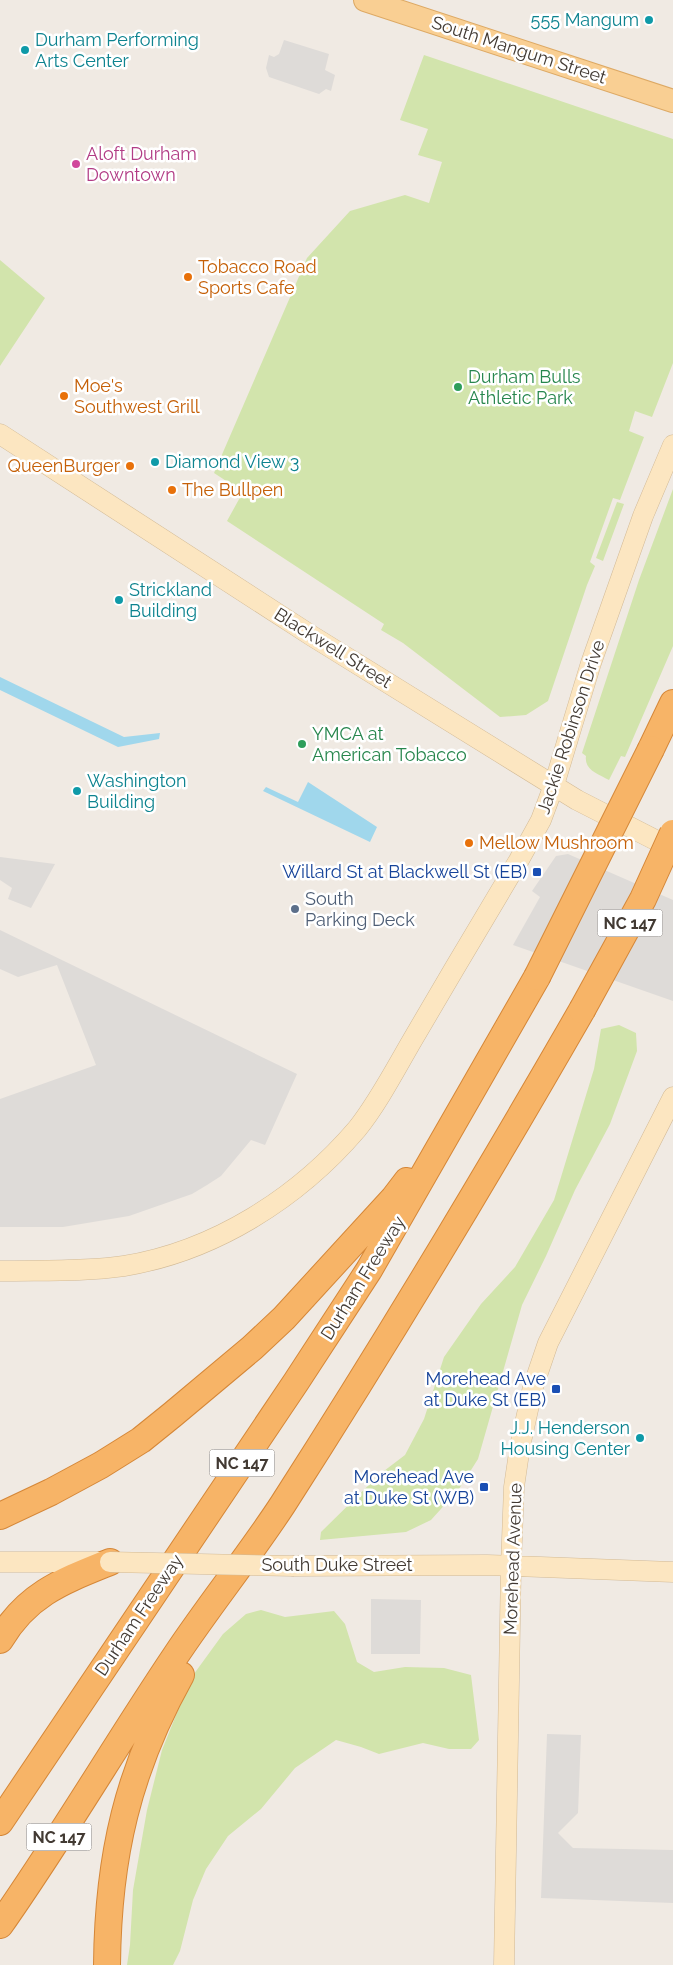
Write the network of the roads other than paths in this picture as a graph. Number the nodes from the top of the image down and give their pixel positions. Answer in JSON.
{"nodes":[{"id":1,"x":367,"y":0,"type":"edge"},
{"id":2,"x":673,"y":101,"type":"edge"},
{"id":3,"x":0,"y":434,"type":"edge"},
{"id":4,"x":673,"y":445,"type":"edge"},
{"id":5,"x":673,"y":702,"type":"edge"},
{"id":6,"x":554,"y":785,"type":"junction"},
{"id":7,"x":673,"y":833,"type":"edge"},
{"id":8,"x":673,"y":849,"type":"edge"},
{"id":9,"x":470,"y":1097,"type":"junction"},
{"id":10,"x":673,"y":1097,"type":"edge"},
{"id":11,"x":0,"y":1271,"type":"edge"},
{"id":12,"x":281,"y":1507,"type":"junction"},
{"id":13,"x":0,"y":1516,"type":"edge"},
{"id":14,"x":0,"y":1562,"type":"edge"},
{"id":15,"x":110,"y":1562,"type":"junction"},
{"id":16,"x":511,"y":1566,"type":"junction"},
{"id":17,"x":673,"y":1572,"type":"edge"},
{"id":18,"x":0,"y":1640,"type":"edge"},
{"id":19,"x":0,"y":1822,"type":"edge"},
{"id":20,"x":0,"y":1925,"type":"edge"},
{"id":21,"x":107,"y":1965,"type":"edge"},
{"id":22,"x":504,"y":1965,"type":"edge"}],
"edges":[{"from":1,"to":2,"type":"main road","name":"South Mangum Street"},
{"from":3,"to":6,"type":"street","name":"Blackwell Street"},
{"from":4,"to":6,"type":"street","name":"Jackie Robinson Drive"},
{"from":5,"to":9,"type":"highway","name":"Durham Freeway","number":"NC 147","bridge":true},
{"from":6,"to":8,"type":"street","name":"Blackwell Street"},
{"from":6,"to":11,"type":"street","name":"Jackie Robinson Drive"},
{"from":7,"to":12,"type":"highway","number":"NC 147","bridge":true},
{"from":9,"to":13,"type":"highway"},
{"from":9,"to":19,"type":"highway","name":"Durham Freeway","number":"NC 147"},
{"from":10,"to":16,"type":"street","name":"Morehead Avenue"},
{"from":12,"to":20,"type":"highway","number":"NC 147"},
{"from":12,"to":21,"type":"highway"},
{"from":14,"to":15,"type":"street","name":"South Duke Street"},
{"from":15,"to":16,"type":"street","name":"South Duke Street","bridge":true},
{"from":15,"to":18,"type":"highway"},
{"from":16,"to":17,"type":"street","name":"South Duke Street"},
{"from":16,"to":22,"type":"street","name":"Morehead Avenue"}]}
